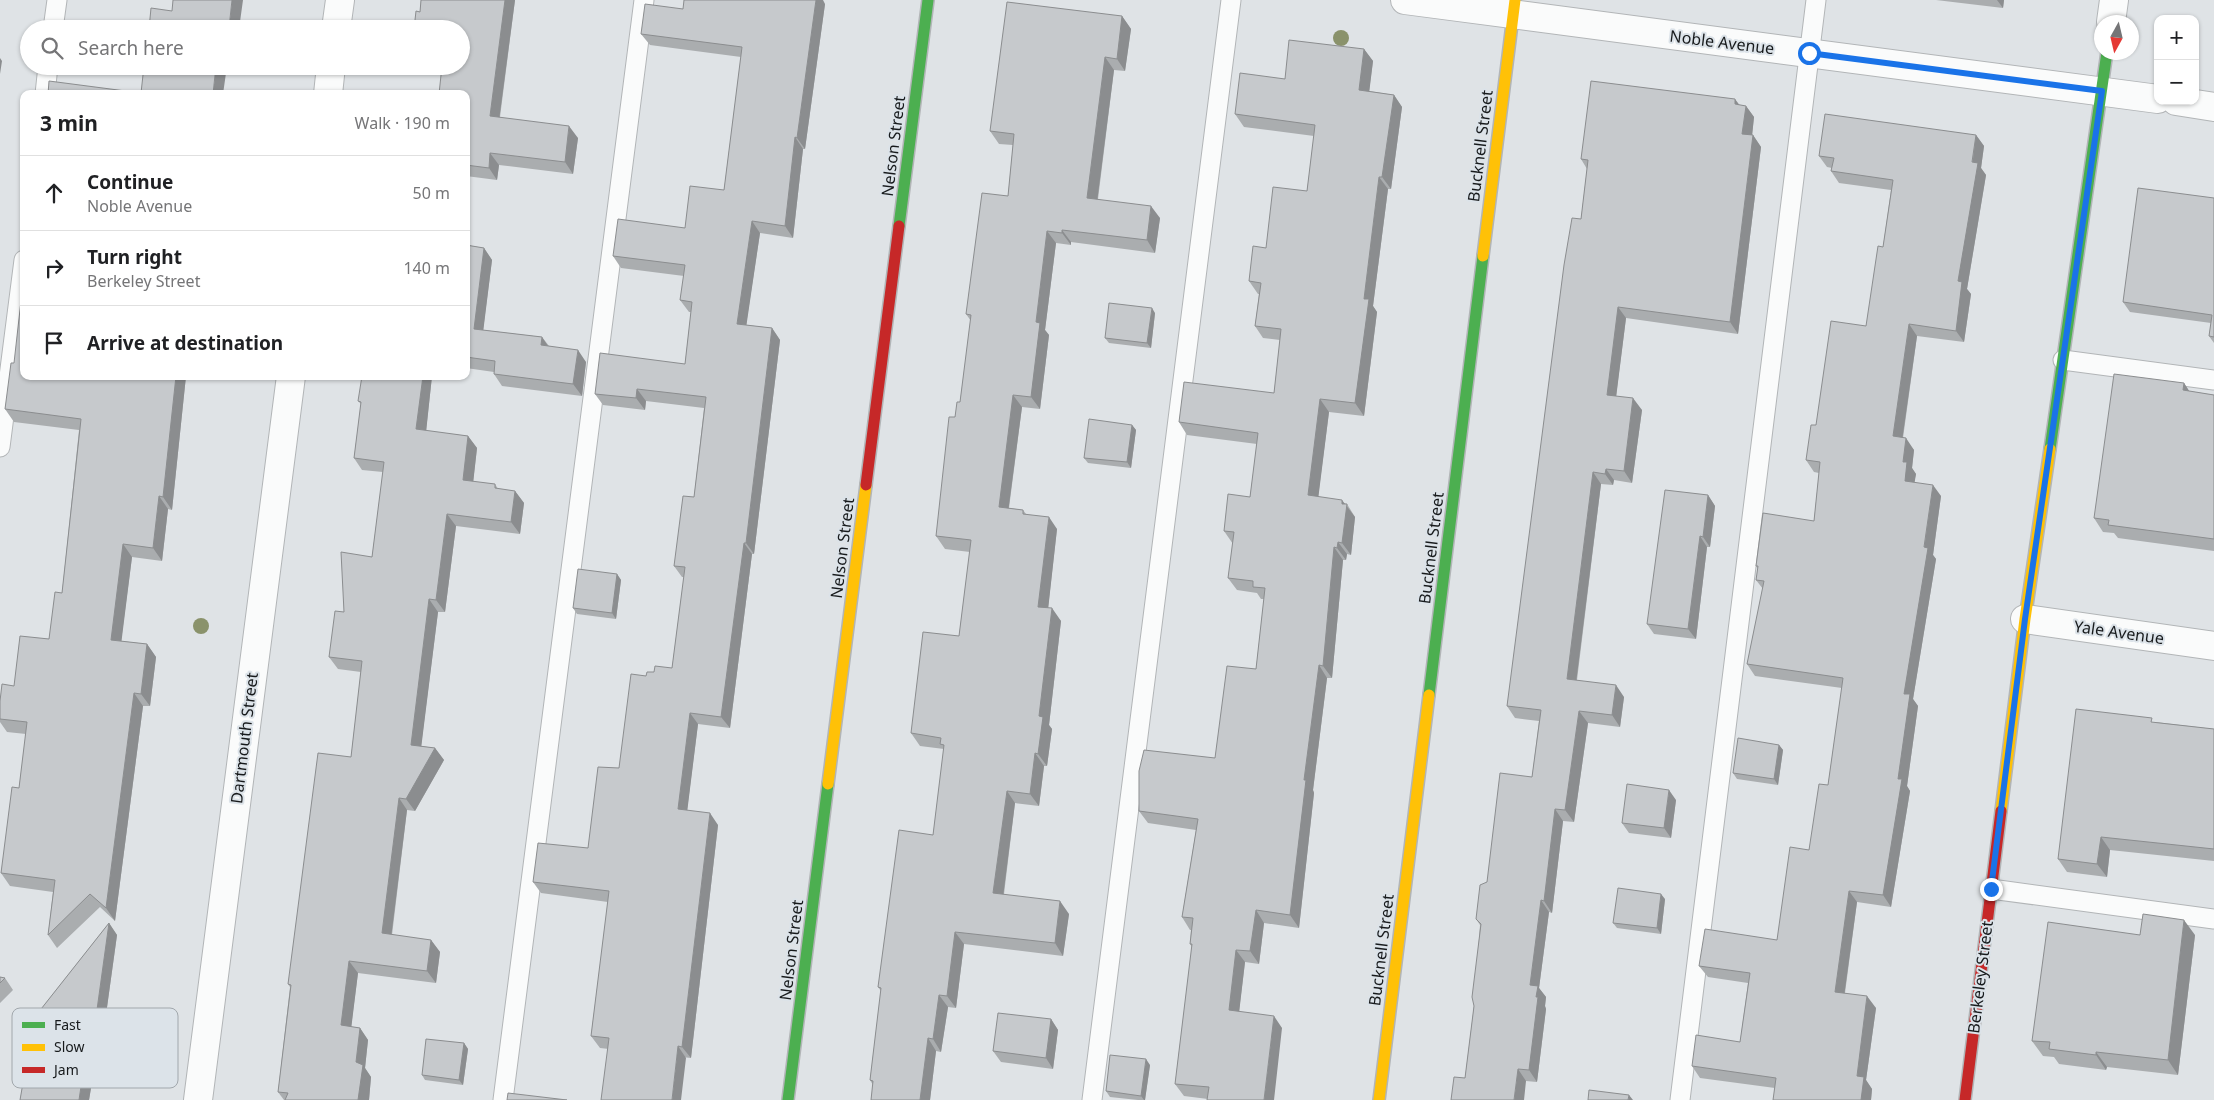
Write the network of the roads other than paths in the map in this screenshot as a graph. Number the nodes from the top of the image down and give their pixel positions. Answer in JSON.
{"nodes":[{"id":1,"x":57,"y":0,"type":"edge"},
{"id":2,"x":340,"y":0,"type":"edge"},
{"id":3,"x":644,"y":0,"type":"edge"},
{"id":4,"x":928,"y":0,"type":"edge"},
{"id":5,"x":1230,"y":0,"type":"edge"},
{"id":6,"x":1405,"y":0,"type":"edge"},
{"id":7,"x":1816,"y":0,"type":"edge"},
{"id":8,"x":2114,"y":0,"type":"edge"},
{"id":9,"x":1514,"y":7,"type":"edge"},
{"id":10,"x":2112,"y":15,"type":"edge"},
{"id":11,"x":54,"y":20,"type":"edge"},
{"id":12,"x":337,"y":20,"type":"edge"},
{"id":13,"x":1809,"y":53,"type":"junction"},
{"id":14,"x":2106,"y":60,"type":"edge"},
{"id":15,"x":47,"y":75,"type":"edge"},
{"id":16,"x":330,"y":75,"type":"edge"},
{"id":17,"x":45,"y":90,"type":"edge"},
{"id":18,"x":328,"y":90,"type":"edge"},
{"id":19,"x":2102,"y":91,"type":"junction"},
{"id":20,"x":2154,"y":98,"type":"edge"},
{"id":21,"x":2199,"y":104,"type":"edge"},
{"id":22,"x":2214,"y":106,"type":"edge"},
{"id":23,"x":20,"y":291,"type":"edge"},
{"id":24,"x":2063,"y":360,"type":"junction"},
{"id":25,"x":290,"y":380,"type":"edge"},
{"id":26,"x":2214,"y":380,"type":"edge"},
{"id":27,"x":0,"y":448,"type":"edge"},
{"id":28,"x":2025,"y":619,"type":"junction"},
{"id":29,"x":2214,"y":646,"type":"edge"},
{"id":30,"x":1991,"y":889,"type":"junction"},
{"id":31,"x":2214,"y":919,"type":"edge"},
{"id":32,"x":198,"y":1100,"type":"edge"},
{"id":33,"x":503,"y":1100,"type":"edge"},
{"id":34,"x":788,"y":1100,"type":"edge"},
{"id":35,"x":1092,"y":1100,"type":"edge"},
{"id":36,"x":1379,"y":1100,"type":"edge"},
{"id":37,"x":1680,"y":1100,"type":"edge"},
{"id":38,"x":1965,"y":1100,"type":"edge"}],
"edges":[{"from":1,"to":11,"type":"lane"},
{"from":2,"to":12,"type":"street"},
{"from":3,"to":33,"type":"lane"},
{"from":4,"to":34,"type":"street","name":"Nelson Street"},
{"from":5,"to":35,"type":"lane"},
{"from":6,"to":9,"type":"street","name":"Noble Avenue"},
{"from":7,"to":13,"type":"lane"},
{"from":8,"to":10,"type":"street"},
{"from":9,"to":13,"type":"street","name":"Noble Avenue"},
{"from":9,"to":36,"type":"street","name":"Bucknell Street"},
{"from":13,"to":19,"type":"street","name":"Noble Avenue"},
{"from":13,"to":37,"type":"lane"},
{"from":14,"to":19,"type":"street","name":"Berkeley Street"},
{"from":15,"to":17,"type":"lane"},
{"from":16,"to":18,"type":"street"},
{"from":19,"to":20,"type":"street","name":"Noble Avenue"},
{"from":19,"to":24,"type":"street","name":"Berkeley Street"},
{"from":21,"to":22,"type":"street"},
{"from":23,"to":27,"type":"lane"},
{"from":24,"to":26,"type":"lane"},
{"from":24,"to":28,"type":"street","name":"Berkeley Street"},
{"from":25,"to":32,"type":"street","name":"Dartmouth Street"},
{"from":28,"to":29,"type":"street","name":"Yale Avenue"},
{"from":28,"to":30,"type":"street","name":"Berkeley Street"},
{"from":30,"to":31,"type":"lane"},
{"from":30,"to":38,"type":"street","name":"Berkeley Street"}]}
